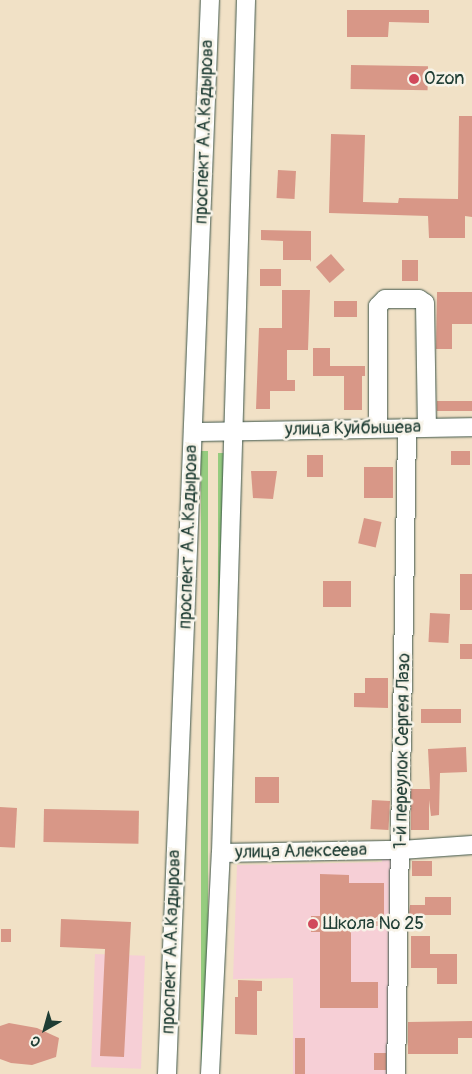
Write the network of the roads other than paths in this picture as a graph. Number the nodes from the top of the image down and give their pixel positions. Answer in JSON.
{"nodes":[{"id":1,"x":210,"y":0,"type":"edge"},
{"id":2,"x":246,"y":0,"type":"edge"},
{"id":3,"x":427,"y":427,"type":"junction"},
{"id":4,"x":472,"y":427,"type":"edge"},
{"id":5,"x":378,"y":428,"type":"junction"},
{"id":6,"x":407,"y":428,"type":"junction"},
{"id":7,"x":194,"y":432,"type":"junction"},
{"id":8,"x":235,"y":432,"type":"junction"},
{"id":9,"x":472,"y":845,"type":"edge"},
{"id":10,"x":402,"y":850,"type":"junction"},
{"id":11,"x":221,"y":853,"type":"junction"},
{"id":12,"x":167,"y":1074,"type":"edge"},
{"id":13,"x":210,"y":1074,"type":"edge"},
{"id":14,"x":396,"y":1074,"type":"edge"}],
"edges":[{"from":1,"to":7,"type":"street","name":"проспект А.А.Кадырова"},
{"from":2,"to":8,"type":"street","name":"проспект А.А.Кадырова"},
{"from":3,"to":4,"type":"street","name":"улица Куйбышева"},
{"from":3,"to":5,"type":"street"},
{"from":3,"to":6,"type":"street","name":"улица Куйбышева"},
{"from":5,"to":6,"type":"street","name":"улица Куйбышева"},
{"from":5,"to":8,"type":"street","name":"улица Куйбышева"},
{"from":6,"to":10,"type":"street","name":"1-й переулок Сергея Лазо"},
{"from":7,"to":8,"type":"street","name":"улица Куйбышева"},
{"from":7,"to":12,"type":"street","name":"проспект А.А.Кадырова"},
{"from":8,"to":11,"type":"street","name":"проспект А.А.Кадырова"},
{"from":9,"to":10,"type":"street","name":"улица Алексеева"},
{"from":10,"to":11,"type":"street","name":"улица Алексеева"},
{"from":10,"to":14,"type":"street","name":"1-й переулок Сергея Лазо"},
{"from":11,"to":13,"type":"street","name":"проспект А.А.Кадырова"}]}
